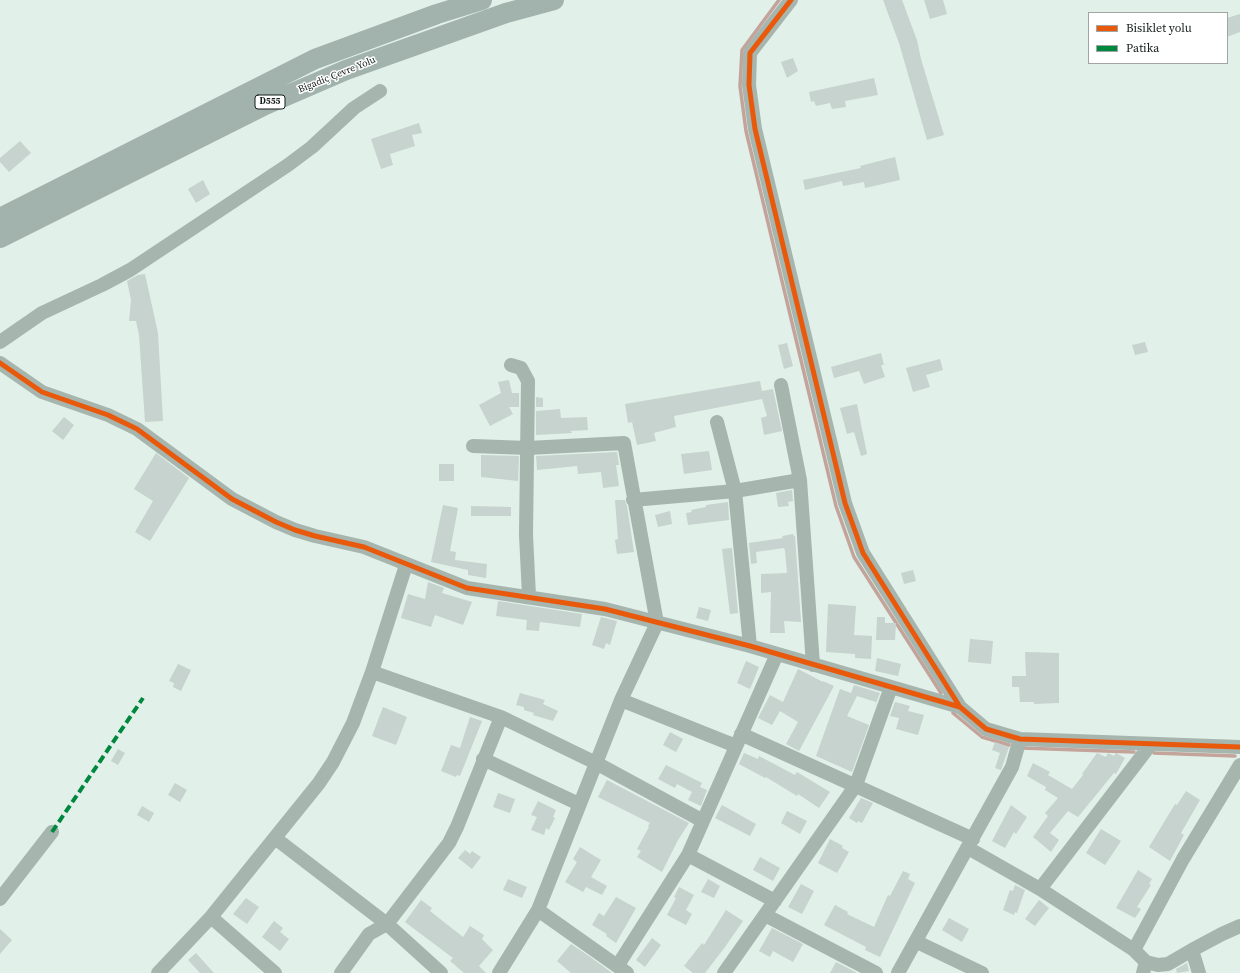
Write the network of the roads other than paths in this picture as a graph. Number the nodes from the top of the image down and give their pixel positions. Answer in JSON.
{"nodes":[{"id":1,"x":482,"y":0,"type":"edge"},
{"id":2,"x":554,"y":0,"type":"edge"},
{"id":3,"x":791,"y":0,"type":"edge"},
{"id":4,"x":380,"y":91,"type":"dead end"},
{"id":5,"x":0,"y":218,"type":"edge"},
{"id":6,"x":0,"y":238,"type":"edge"},
{"id":7,"x":0,"y":342,"type":"edge"},
{"id":8,"x":0,"y":363,"type":"edge"},
{"id":9,"x":511,"y":365,"type":"dead end"},
{"id":10,"x":781,"y":385,"type":"dead end"},
{"id":11,"x":717,"y":422,"type":"dead end"},
{"id":12,"x":473,"y":446,"type":"dead end"},
{"id":13,"x":528,"y":448,"type":"junction"},
{"id":14,"x":800,"y":480,"type":"junction"},
{"id":15,"x":735,"y":491,"type":"junction"},
{"id":16,"x":633,"y":500,"type":"junction"},
{"id":17,"x":406,"y":565,"type":"junction"},
{"id":18,"x":529,"y":596,"type":"junction"},
{"id":19,"x":657,"y":623,"type":"junction"},
{"id":20,"x":750,"y":646,"type":"junction"},
{"id":21,"x":777,"y":654,"type":"junction"},
{"id":22,"x":813,"y":665,"type":"junction"},
{"id":23,"x":372,"y":672,"type":"junction"},
{"id":24,"x":891,"y":687,"type":"junction"},
{"id":25,"x":621,"y":700,"type":"junction"},
{"id":26,"x":960,"y":707,"type":"junction"},
{"id":27,"x":500,"y":717,"type":"junction"},
{"id":28,"x":1020,"y":739,"type":"junction"},
{"id":29,"x":738,"y":740,"type":"junction"},
{"id":30,"x":1151,"y":744,"type":"junction"},
{"id":31,"x":1240,"y":747,"type":"edge"},
{"id":32,"x":483,"y":759,"type":"junction"},
{"id":33,"x":596,"y":763,"type":"junction"},
{"id":34,"x":1240,"y":765,"type":"edge"},
{"id":35,"x":856,"y":785,"type":"junction"},
{"id":36,"x":579,"y":804,"type":"junction"},
{"id":37,"x":703,"y":821,"type":"junction"},
{"id":38,"x":52,"y":832,"type":"dead end"},
{"id":39,"x":275,"y":838,"type":"junction"},
{"id":40,"x":970,"y":844,"type":"junction"},
{"id":41,"x":688,"y":855,"type":"junction"},
{"id":42,"x":1040,"y":889,"type":"junction"},
{"id":43,"x":0,"y":899,"type":"edge"},
{"id":44,"x":774,"y":901,"type":"junction"},
{"id":45,"x":538,"y":910,"type":"junction"},
{"id":46,"x":765,"y":915,"type":"junction"},
{"id":47,"x":211,"y":917,"type":"junction"},
{"id":48,"x":387,"y":924,"type":"junction"},
{"id":49,"x":1240,"y":926,"type":"edge"},
{"id":50,"x":917,"y":942,"type":"junction"},
{"id":51,"x":1134,"y":950,"type":"junction"},
{"id":52,"x":1192,"y":950,"type":"junction"},
{"id":53,"x":1145,"y":967,"type":"edge"},
{"id":54,"x":622,"y":969,"type":"edge"},
{"id":55,"x":1164,"y":969,"type":"edge"},
{"id":56,"x":158,"y":973,"type":"edge"},
{"id":57,"x":275,"y":973,"type":"edge"},
{"id":58,"x":341,"y":973,"type":"edge"},
{"id":59,"x":441,"y":973,"type":"edge"},
{"id":60,"x":498,"y":973,"type":"edge"},
{"id":61,"x":724,"y":973,"type":"edge"},
{"id":62,"x":876,"y":973,"type":"edge"},
{"id":63,"x":898,"y":973,"type":"edge"},
{"id":64,"x":982,"y":973,"type":"edge"},
{"id":65,"x":1199,"y":973,"type":"edge"}],
"edges":[{"from":1,"to":5,"type":"highway","name":"Bigadiç Çevre Yolu","number":"D555"},
{"from":2,"to":6,"type":"highway","name":"Bigadiç Çevre Yolu","number":"D555"},
{"from":3,"to":26,"type":"street"},
{"from":4,"to":7,"type":"street"},
{"from":8,"to":17,"type":"street"},
{"from":9,"to":13,"type":"street"},
{"from":10,"to":14,"type":"street"},
{"from":11,"to":15,"type":"street"},
{"from":12,"to":13,"type":"street"},
{"from":13,"to":16,"type":"street"},
{"from":13,"to":18,"type":"street"},
{"from":14,"to":15,"type":"street"},
{"from":14,"to":22,"type":"street"},
{"from":15,"to":16,"type":"street"},
{"from":15,"to":20,"type":"street"},
{"from":16,"to":19,"type":"street"},
{"from":17,"to":18,"type":"street"},
{"from":17,"to":23,"type":"street"},
{"from":18,"to":19,"type":"street"},
{"from":19,"to":20,"type":"street"},
{"from":19,"to":25,"type":"street"},
{"from":20,"to":21,"type":"street"},
{"from":21,"to":22,"type":"street"},
{"from":21,"to":29,"type":"street"},
{"from":22,"to":24,"type":"street"},
{"from":23,"to":27,"type":"street"},
{"from":23,"to":39,"type":"street"},
{"from":24,"to":26,"type":"street"},
{"from":24,"to":35,"type":"street"},
{"from":25,"to":29,"type":"street"},
{"from":25,"to":33,"type":"street"},
{"from":26,"to":28,"type":"street"},
{"from":27,"to":32,"type":"street"},
{"from":27,"to":33,"type":"street"},
{"from":28,"to":30,"type":"street"},
{"from":28,"to":40,"type":"street"},
{"from":29,"to":35,"type":"street"},
{"from":29,"to":37,"type":"street"},
{"from":30,"to":31,"type":"street"},
{"from":30,"to":42,"type":"street"},
{"from":32,"to":36,"type":"street"},
{"from":32,"to":48,"type":"street"},
{"from":33,"to":36,"type":"street"},
{"from":33,"to":37,"type":"street"},
{"from":34,"to":51,"type":"street"},
{"from":35,"to":40,"type":"street"},
{"from":35,"to":44,"type":"street"},
{"from":36,"to":45,"type":"street"},
{"from":37,"to":41,"type":"street"},
{"from":38,"to":43,"type":"street"},
{"from":39,"to":47,"type":"street"},
{"from":39,"to":48,"type":"street"},
{"from":40,"to":42,"type":"street"},
{"from":40,"to":50,"type":"street"},
{"from":41,"to":44,"type":"street"},
{"from":41,"to":54,"type":"street"},
{"from":42,"to":51,"type":"street"},
{"from":44,"to":46,"type":"street"},
{"from":45,"to":54,"type":"street"},
{"from":45,"to":60,"type":"street"},
{"from":46,"to":61,"type":"street"},
{"from":46,"to":62,"type":"street"},
{"from":47,"to":56,"type":"street"},
{"from":47,"to":57,"type":"street"},
{"from":48,"to":58,"type":"street"},
{"from":48,"to":59,"type":"street"},
{"from":49,"to":52,"type":"street"},
{"from":50,"to":63,"type":"street"},
{"from":50,"to":64,"type":"street"},
{"from":51,"to":53,"type":"street"},
{"from":52,"to":55,"type":"street"},
{"from":52,"to":65,"type":"street"},
{"from":53,"to":55,"type":"street"}]}
